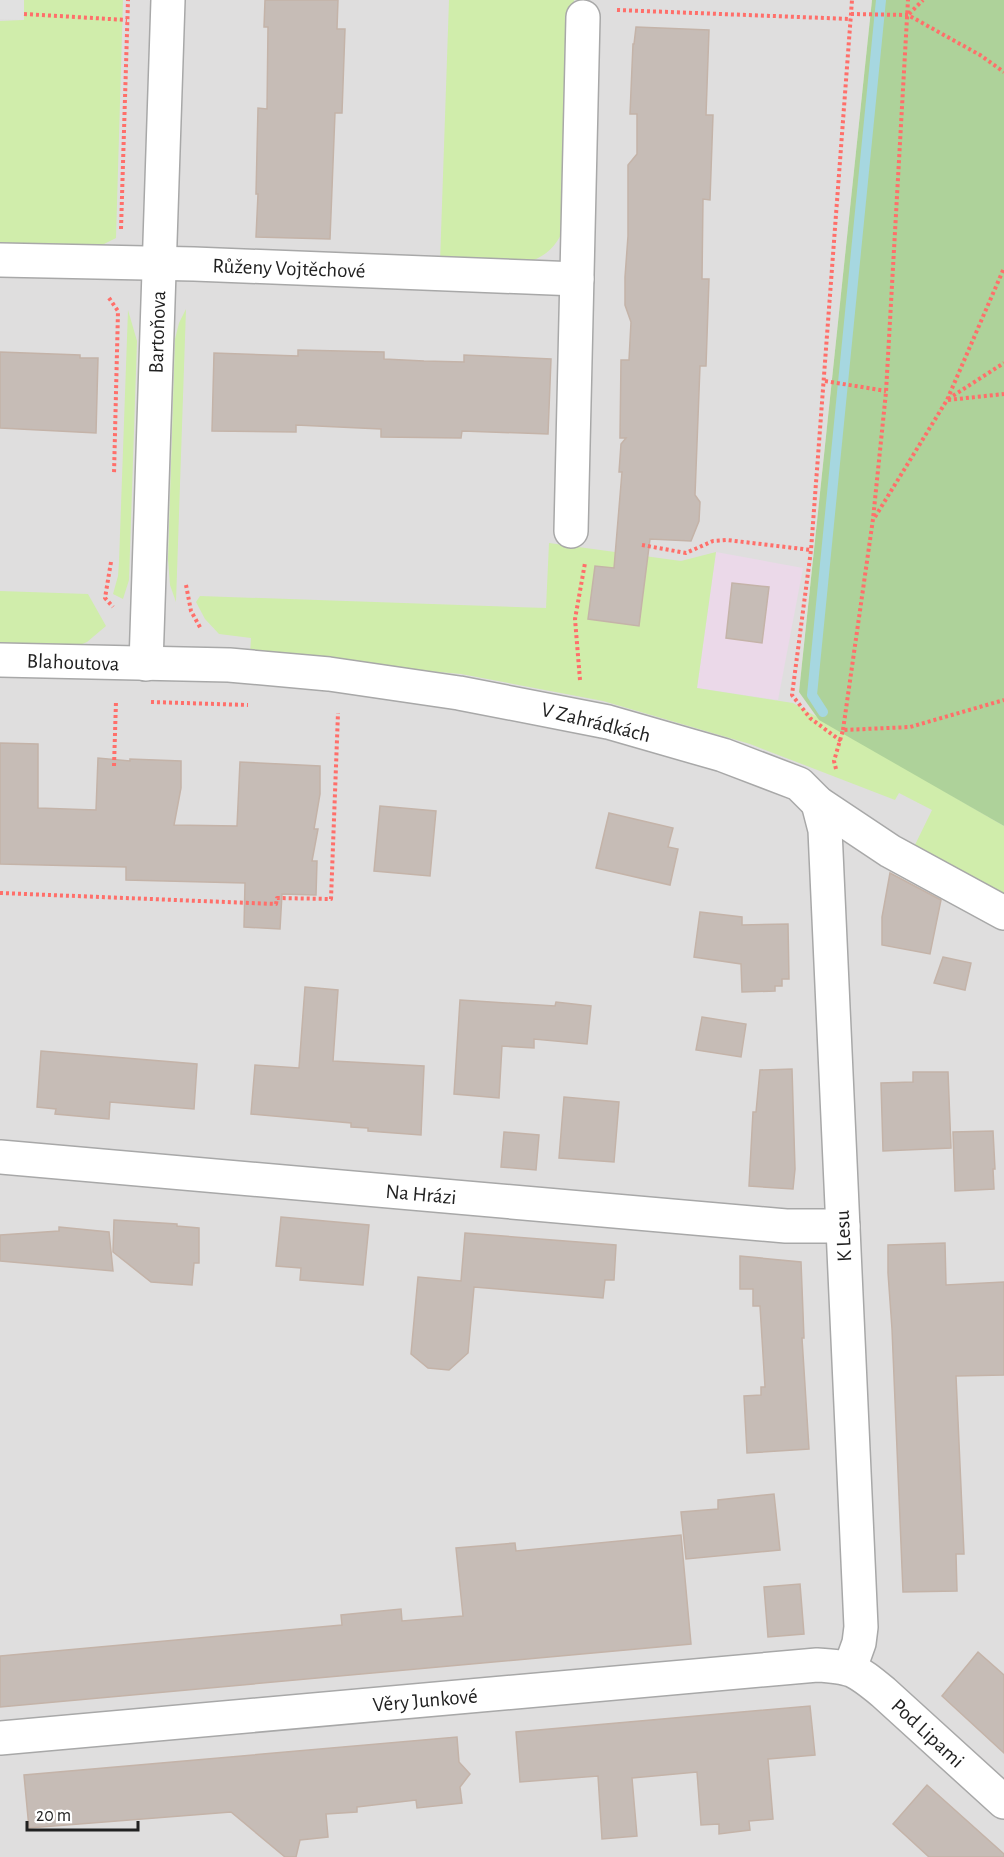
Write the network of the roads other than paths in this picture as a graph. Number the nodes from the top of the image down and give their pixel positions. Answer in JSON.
{"nodes":[{"id":1,"x":168,"y":0,"type":"edge"},
{"id":2,"x":594,"y":13,"type":"road end"},
{"id":3,"x":0,"y":260,"type":"edge"},
{"id":4,"x":159,"y":263,"type":"junction"},
{"id":5,"x":577,"y":279,"type":"junction"},
{"id":6,"x":579,"y":543,"type":"road end"},
{"id":7,"x":0,"y":660,"type":"edge"},
{"id":8,"x":146,"y":664,"type":"junction"},
{"id":9,"x":819,"y":803,"type":"junction"},
{"id":10,"x":1004,"y":913,"type":"edge"},
{"id":11,"x":0,"y":1157,"type":"edge"},
{"id":12,"x":843,"y":1226,"type":"junction"},
{"id":13,"x":850,"y":1668,"type":"junction"},
{"id":14,"x":0,"y":1738,"type":"edge"},
{"id":15,"x":1004,"y":1802,"type":"edge"}],
"edges":[{"from":1,"to":4,"type":"street","name":"Bartoňova"},
{"from":2,"to":5,"type":"street"},
{"from":3,"to":4,"type":"street","name":"Růženy Vojtěchové"},
{"from":4,"to":5,"type":"street","name":"Růženy Vojtěchové"},
{"from":4,"to":8,"type":"street","name":"Bartoňova"},
{"from":5,"to":6,"type":"street"},
{"from":7,"to":8,"type":"street","name":"Blahoutova"},
{"from":8,"to":9,"type":"street","name":"V Zahrádkách"},
{"from":9,"to":10,"type":"street","name":"V Zahrádkách"},
{"from":9,"to":12,"type":"street","name":"K Lesu"},
{"from":11,"to":12,"type":"street","name":"Na Hrázi"},
{"from":12,"to":13,"type":"street","name":"K Lesu"},
{"from":13,"to":14,"type":"street","name":"Věry Junkové"},
{"from":13,"to":15,"type":"street","name":"Pod Lipami"}]}
